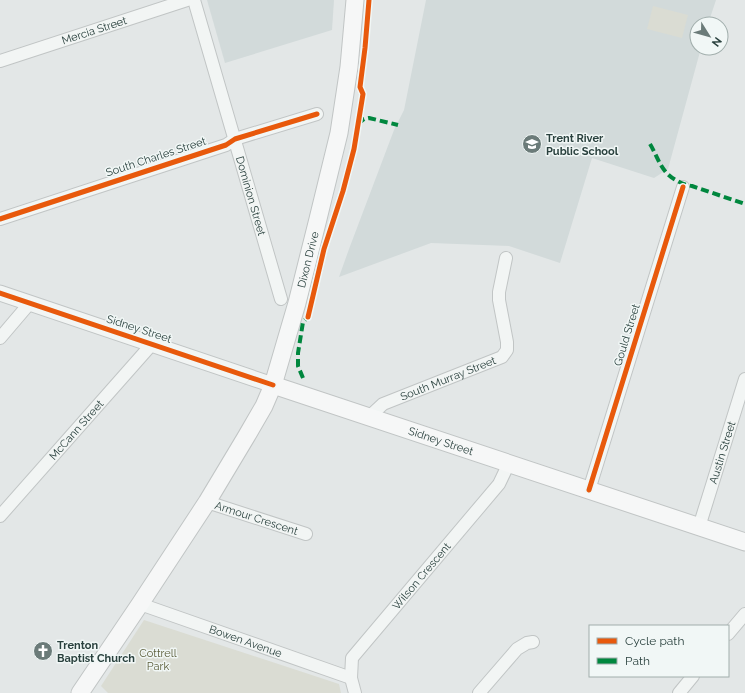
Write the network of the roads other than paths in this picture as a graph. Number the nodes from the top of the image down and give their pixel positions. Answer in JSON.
{"nodes":[{"id":1,"x":187,"y":0,"type":"edge"},
{"id":2,"x":194,"y":0,"type":"edge"},
{"id":3,"x":355,"y":0,"type":"edge"},
{"id":4,"x":0,"y":61,"type":"edge"},
{"id":5,"x":317,"y":114,"type":"dead end"},
{"id":6,"x":235,"y":139,"type":"junction"},
{"id":7,"x":683,"y":187,"type":"dead end"},
{"id":8,"x":0,"y":219,"type":"edge"},
{"id":9,"x":506,"y":258,"type":"dead end"},
{"id":10,"x":0,"y":293,"type":"edge"},
{"id":11,"x":281,"y":299,"type":"dead end"},
{"id":12,"x":29,"y":304,"type":"junction"},
{"id":13,"x":0,"y":338,"type":"edge"},
{"id":14,"x":152,"y":344,"type":"junction"},
{"id":15,"x":745,"y":379,"type":"edge"},
{"id":16,"x":273,"y":385,"type":"junction"},
{"id":17,"x":740,"y":412,"type":"edge"},
{"id":18,"x":369,"y":417,"type":"junction"},
{"id":19,"x":509,"y":464,"type":"junction"},
{"id":20,"x":589,"y":490,"type":"junction"},
{"id":21,"x":207,"y":502,"type":"junction"},
{"id":22,"x":0,"y":516,"type":"edge"},
{"id":23,"x":699,"y":527,"type":"junction"},
{"id":24,"x":306,"y":534,"type":"dead end"},
{"id":25,"x":745,"y":542,"type":"edge"},
{"id":26,"x":140,"y":604,"type":"junction"},
{"id":27,"x":745,"y":614,"type":"edge"},
{"id":28,"x":729,"y":633,"type":"edge"},
{"id":29,"x":534,"y":642,"type":"dead end"},
{"id":30,"x":692,"y":677,"type":"edge"},
{"id":31,"x":351,"y":678,"type":"junction"},
{"id":32,"x":80,"y":693,"type":"edge"},
{"id":33,"x":355,"y":693,"type":"edge"},
{"id":34,"x":480,"y":693,"type":"edge"},
{"id":35,"x":679,"y":693,"type":"edge"}],
"edges":[{"from":1,"to":4,"type":"street","name":"Mercia Street"},
{"from":2,"to":6,"type":"street","name":"Dominion Street"},
{"from":3,"to":16,"type":"main road","name":"Dixon Drive"},
{"from":5,"to":6,"type":"street","name":"South Charles Street"},
{"from":6,"to":8,"type":"street","name":"South Charles Street"},
{"from":6,"to":11,"type":"street","name":"Dominion Street"},
{"from":7,"to":20,"type":"street","name":"Gould Street"},
{"from":9,"to":18,"type":"street","name":"South Murray Street"},
{"from":10,"to":12,"type":"street","name":"Sidney Street"},
{"from":12,"to":13,"type":"street"},
{"from":12,"to":14,"type":"street","name":"Sidney Street"},
{"from":14,"to":16,"type":"street","name":"Sidney Street"},
{"from":14,"to":22,"type":"street","name":"McCann Street"},
{"from":15,"to":17,"type":"street","name":"Austin Street"},
{"from":16,"to":18,"type":"main road","name":"Sidney Street"},
{"from":16,"to":21,"type":"main road","name":"Dixon Drive"},
{"from":17,"to":23,"type":"street","name":"Austin Street"},
{"from":18,"to":19,"type":"main road","name":"Sidney Street"},
{"from":19,"to":20,"type":"main road","name":"Sidney Street"},
{"from":19,"to":31,"type":"street","name":"Wilson Crescent"},
{"from":20,"to":23,"type":"main road","name":"Sidney Street"},
{"from":21,"to":24,"type":"street","name":"Armour Crescent"},
{"from":21,"to":26,"type":"main road","name":"Dixon Drive"},
{"from":23,"to":25,"type":"main road","name":"Sidney Street"},
{"from":26,"to":31,"type":"street","name":"Bowen Avenue"},
{"from":26,"to":32,"type":"main road","name":"Dixon Drive"},
{"from":27,"to":28,"type":"street"},
{"from":29,"to":34,"type":"street"},
{"from":30,"to":35,"type":"street"},
{"from":31,"to":33,"type":"street","name":"Wilson Crescent"}]}
